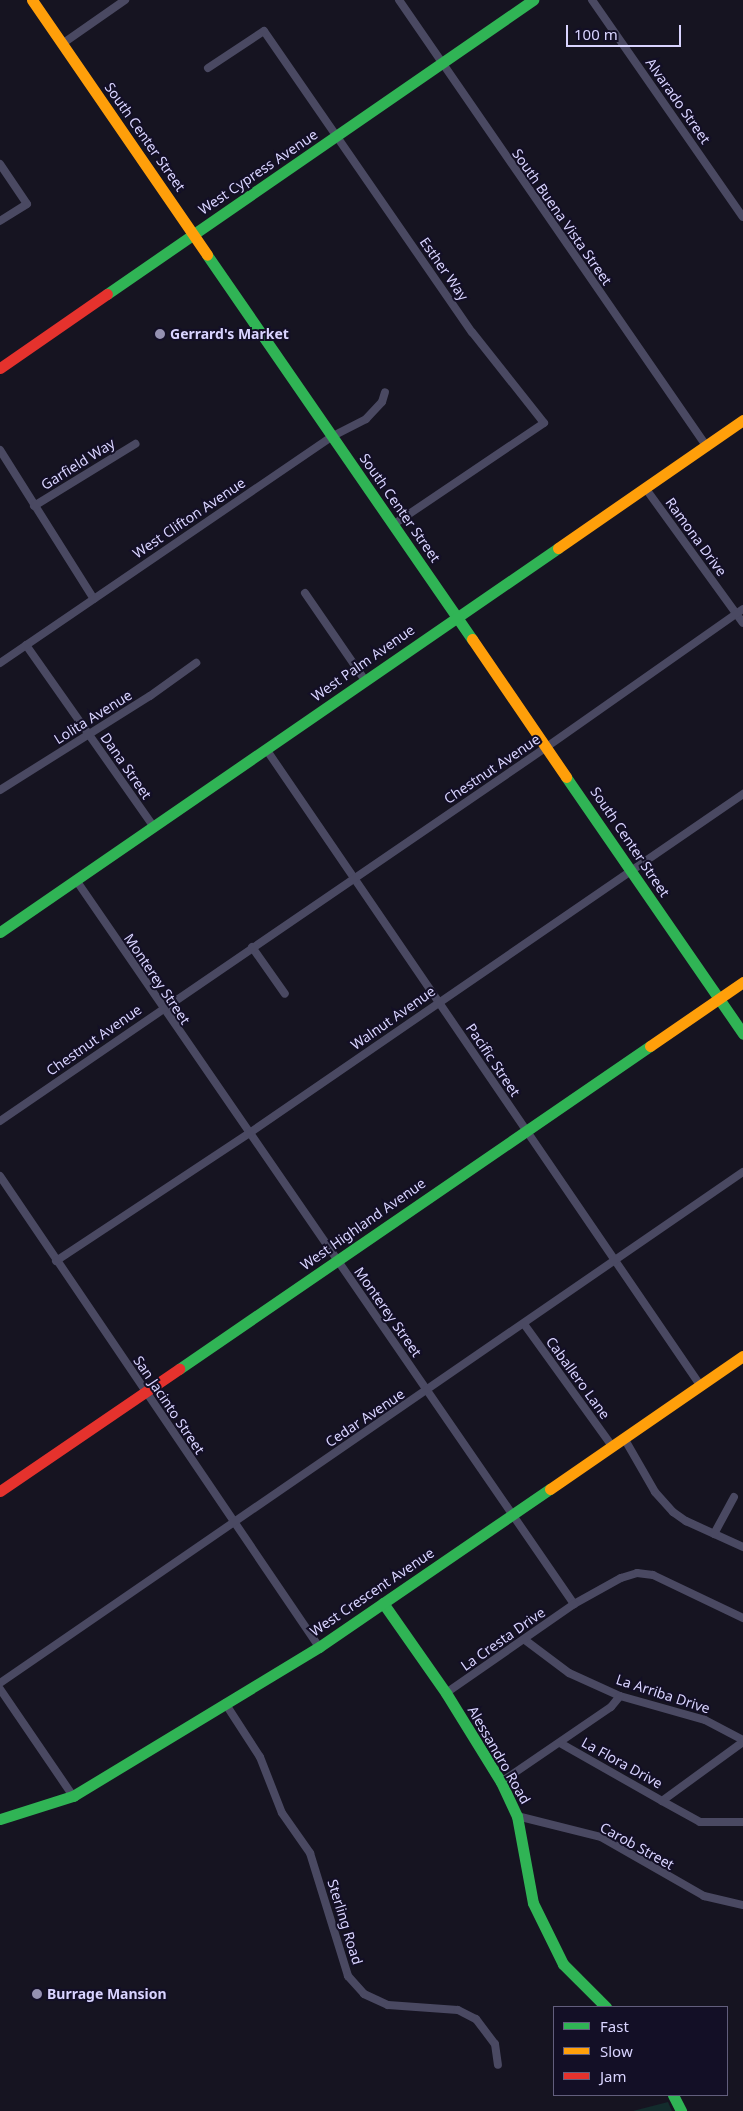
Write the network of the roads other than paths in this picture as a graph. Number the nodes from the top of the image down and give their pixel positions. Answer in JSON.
{"nodes":[{"id":1,"x":32,"y":0,"type":"edge"},
{"id":2,"x":125,"y":0,"type":"edge"},
{"id":3,"x":399,"y":0,"type":"edge"},
{"id":4,"x":533,"y":0,"type":"edge"},
{"id":5,"x":592,"y":0,"type":"edge"},
{"id":6,"x":62,"y":44,"type":"junction"},
{"id":7,"x":440,"y":64,"type":"junction"},
{"id":8,"x":208,"y":68,"type":"dead end"},
{"id":9,"x":338,"y":136,"type":"junction"},
{"id":10,"x":0,"y":164,"type":"edge"},
{"id":11,"x":743,"y":217,"type":"edge"},
{"id":12,"x":0,"y":221,"type":"edge"},
{"id":13,"x":194,"y":234,"type":"junction"},
{"id":14,"x":0,"y":368,"type":"edge"},
{"id":15,"x":385,"y":392,"type":"dead end"},
{"id":16,"x":743,"y":420,"type":"edge"},
{"id":17,"x":331,"y":436,"type":"junction"},
{"id":18,"x":135,"y":444,"type":"dead end"},
{"id":19,"x":707,"y":447,"type":"junction"},
{"id":20,"x":0,"y":450,"type":"edge"},
{"id":21,"x":646,"y":490,"type":"junction"},
{"id":22,"x":34,"y":506,"type":"junction"},
{"id":23,"x":393,"y":525,"type":"junction"},
{"id":24,"x":305,"y":593,"type":"dead end"},
{"id":25,"x":94,"y":599,"type":"junction"},
{"id":26,"x":740,"y":611,"type":"edge"},
{"id":27,"x":457,"y":616,"type":"junction"},
{"id":28,"x":743,"y":623,"type":"edge"},
{"id":29,"x":26,"y":645,"type":"junction"},
{"id":30,"x":0,"y":663,"type":"edge"},
{"id":31,"x":196,"y":663,"type":"dead end"},
{"id":32,"x":364,"y":680,"type":"junction"},
{"id":33,"x":89,"y":736,"type":"junction"},
{"id":34,"x":548,"y":746,"type":"junction"},
{"id":35,"x":266,"y":749,"type":"junction"},
{"id":36,"x":0,"y":790,"type":"edge"},
{"id":37,"x":743,"y":794,"type":"edge"},
{"id":38,"x":154,"y":827,"type":"junction"},
{"id":39,"x":630,"y":869,"type":"junction"},
{"id":40,"x":353,"y":877,"type":"junction"},
{"id":41,"x":76,"y":880,"type":"junction"},
{"id":42,"x":0,"y":932,"type":"edge"},
{"id":43,"x":252,"y":946,"type":"junction"},
{"id":44,"x":743,"y":982,"type":"edge"},
{"id":45,"x":285,"y":994,"type":"dead end"},
{"id":46,"x":718,"y":998,"type":"junction"},
{"id":47,"x":438,"y":1002,"type":"junction"},
{"id":48,"x":162,"y":1008,"type":"junction"},
{"id":49,"x":743,"y":1034,"type":"edge"},
{"id":50,"x":0,"y":1121,"type":"edge"},
{"id":51,"x":526,"y":1130,"type":"junction"},
{"id":52,"x":248,"y":1134,"type":"junction"},
{"id":53,"x":743,"y":1172,"type":"edge"},
{"id":54,"x":0,"y":1176,"type":"edge"},
{"id":55,"x":56,"y":1260,"type":"junction"},
{"id":56,"x":337,"y":1261,"type":"junction"},
{"id":57,"x":615,"y":1261,"type":"junction"},
{"id":58,"x":524,"y":1324,"type":"junction"},
{"id":59,"x":743,"y":1356,"type":"edge"},
{"id":60,"x":700,"y":1385,"type":"junction"},
{"id":61,"x":428,"y":1391,"type":"junction"},
{"id":62,"x":145,"y":1393,"type":"junction"},
{"id":63,"x":624,"y":1438,"type":"junction"},
{"id":64,"x":612,"y":1446,"type":"junction"},
{"id":65,"x":0,"y":1491,"type":"edge"},
{"id":66,"x":734,"y":1496,"type":"dead end"},
{"id":67,"x":512,"y":1515,"type":"junction"},
{"id":68,"x":234,"y":1521,"type":"junction"},
{"id":69,"x":714,"y":1534,"type":"junction"},
{"id":70,"x":743,"y":1547,"type":"edge"},
{"id":71,"x":383,"y":1603,"type":"junction"},
{"id":72,"x":574,"y":1604,"type":"junction"},
{"id":73,"x":743,"y":1618,"type":"edge"},
{"id":74,"x":525,"y":1640,"type":"junction"},
{"id":75,"x":319,"y":1646,"type":"junction"},
{"id":76,"x":0,"y":1683,"type":"edge"},
{"id":77,"x":0,"y":1689,"type":"edge"},
{"id":78,"x":446,"y":1693,"type":"junction"},
{"id":79,"x":620,"y":1696,"type":"junction"},
{"id":80,"x":225,"y":1703,"type":"junction"},
{"id":81,"x":743,"y":1741,"type":"edge"},
{"id":82,"x":560,"y":1744,"type":"junction"},
{"id":83,"x":500,"y":1782,"type":"junction"},
{"id":84,"x":73,"y":1796,"type":"junction"},
{"id":85,"x":662,"y":1800,"type":"junction"},
{"id":86,"x":517,"y":1816,"type":"junction"},
{"id":87,"x":0,"y":1819,"type":"edge"},
{"id":88,"x":743,"y":1822,"type":"edge"},
{"id":89,"x":743,"y":1905,"type":"edge"},
{"id":90,"x":605,"y":2006,"type":"edge"},
{"id":91,"x":498,"y":2064,"type":"dead end"},
{"id":92,"x":674,"y":2096,"type":"edge"},
{"id":93,"x":681,"y":2111,"type":"edge"}],
"edges":[{"from":1,"to":6,"type":"street","name":"South Center Street"},
{"from":2,"to":6,"type":"street"},
{"from":3,"to":7,"type":"street","name":"South Buena Vista Street"},
{"from":4,"to":7,"type":"street","name":"West Cypress Avenue"},
{"from":5,"to":11,"type":"street","name":"Alvarado Street"},
{"from":6,"to":13,"type":"street","name":"South Center Street"},
{"from":7,"to":9,"type":"street","name":"West Cypress Avenue"},
{"from":7,"to":19,"type":"street","name":"South Buena Vista Street"},
{"from":8,"to":9,"type":"street","name":"Esther Way"},
{"from":9,"to":13,"type":"street","name":"West Cypress Avenue"},
{"from":9,"to":23,"type":"street","name":"Esther Way"},
{"from":10,"to":12,"type":"street"},
{"from":13,"to":14,"type":"street","name":"West Cypress Avenue"},
{"from":13,"to":17,"type":"street","name":"South Center Street"},
{"from":15,"to":17,"type":"street","name":"West Clifton Avenue"},
{"from":16,"to":19,"type":"street","name":"West Palm Avenue"},
{"from":17,"to":23,"type":"street","name":"South Center Street"},
{"from":17,"to":25,"type":"street","name":"West Clifton Avenue"},
{"from":18,"to":22,"type":"street","name":"Garfield Way"},
{"from":19,"to":21,"type":"street","name":"West Palm Avenue"},
{"from":20,"to":22,"type":"street","name":"Garfield Way"},
{"from":21,"to":26,"type":"street","name":"Ramona Drive"},
{"from":21,"to":27,"type":"street","name":"West Palm Avenue"},
{"from":22,"to":25,"type":"street","name":"Garfield Way"},
{"from":23,"to":27,"type":"street","name":"South Center Street"},
{"from":24,"to":32,"type":"street"},
{"from":25,"to":29,"type":"street","name":"West Clifton Avenue"},
{"from":26,"to":28,"type":"street","name":"Ramona Drive"},
{"from":26,"to":34,"type":"street","name":"Chestnut Avenue"},
{"from":27,"to":32,"type":"street","name":"West Palm Avenue"},
{"from":27,"to":34,"type":"street","name":"South Center Street"},
{"from":29,"to":30,"type":"street","name":"West Clifton Avenue"},
{"from":29,"to":33,"type":"street","name":"Dana Street"},
{"from":31,"to":33,"type":"street","name":"Lolita Avenue"},
{"from":32,"to":35,"type":"street","name":"West Palm Avenue"},
{"from":33,"to":36,"type":"street","name":"Lolita Avenue"},
{"from":33,"to":38,"type":"street","name":"Dana Street"},
{"from":34,"to":39,"type":"street","name":"South Center Street"},
{"from":34,"to":40,"type":"street","name":"Chestnut Avenue"},
{"from":35,"to":38,"type":"street","name":"West Palm Avenue"},
{"from":35,"to":40,"type":"street","name":"Pacific Street"},
{"from":37,"to":39,"type":"street","name":"Walnut Avenue"},
{"from":38,"to":41,"type":"street","name":"West Palm Avenue"},
{"from":39,"to":46,"type":"street","name":"South Center Street"},
{"from":39,"to":47,"type":"street","name":"Walnut Avenue"},
{"from":40,"to":43,"type":"street","name":"Chestnut Avenue"},
{"from":40,"to":47,"type":"street","name":"Pacific Street"},
{"from":41,"to":42,"type":"street","name":"West Palm Avenue"},
{"from":41,"to":48,"type":"street","name":"Monterey Street"},
{"from":43,"to":45,"type":"street"},
{"from":43,"to":48,"type":"street","name":"Chestnut Avenue"},
{"from":44,"to":46,"type":"street","name":"West Highland Avenue"},
{"from":46,"to":49,"type":"street","name":"South Center Street"},
{"from":46,"to":51,"type":"street","name":"West Highland Avenue"},
{"from":47,"to":51,"type":"street","name":"Pacific Street"},
{"from":47,"to":52,"type":"street","name":"Walnut Avenue"},
{"from":48,"to":50,"type":"street","name":"Chestnut Avenue"},
{"from":48,"to":52,"type":"street","name":"Monterey Street"},
{"from":51,"to":56,"type":"street","name":"West Highland Avenue"},
{"from":51,"to":57,"type":"street","name":"Pacific Street"},
{"from":52,"to":55,"type":"street","name":"Walnut Avenue"},
{"from":52,"to":56,"type":"street","name":"Monterey Street"},
{"from":53,"to":57,"type":"street","name":"Cedar Avenue"},
{"from":54,"to":55,"type":"street","name":"San Jacinto Street"},
{"from":55,"to":62,"type":"street","name":"San Jacinto Street"},
{"from":56,"to":61,"type":"street","name":"Monterey Street"},
{"from":56,"to":62,"type":"street","name":"West Highland Avenue"},
{"from":57,"to":58,"type":"street","name":"Cedar Avenue"},
{"from":57,"to":60,"type":"street","name":"Pacific Street"},
{"from":58,"to":61,"type":"street","name":"Cedar Avenue"},
{"from":58,"to":64,"type":"street","name":"Caballero Lane"},
{"from":59,"to":60,"type":"street","name":"West Crescent Avenue"},
{"from":60,"to":63,"type":"street","name":"West Crescent Avenue"},
{"from":61,"to":67,"type":"street","name":"Monterey Street"},
{"from":61,"to":68,"type":"street","name":"Cedar Avenue"},
{"from":62,"to":65,"type":"street","name":"West Highland Avenue"},
{"from":62,"to":68,"type":"street","name":"San Jacinto Street"},
{"from":63,"to":64,"type":"street","name":"West Crescent Avenue"},
{"from":63,"to":69,"type":"street"},
{"from":64,"to":67,"type":"street","name":"West Crescent Avenue"},
{"from":66,"to":69,"type":"street"},
{"from":67,"to":71,"type":"street","name":"West Crescent Avenue"},
{"from":67,"to":72,"type":"street","name":"Monterey Street"},
{"from":68,"to":75,"type":"street","name":"San Jacinto Street"},
{"from":68,"to":76,"type":"street","name":"Cedar Avenue"},
{"from":69,"to":70,"type":"street"},
{"from":71,"to":75,"type":"street","name":"West Crescent Avenue"},
{"from":71,"to":78,"type":"street","name":"Alessandro Road"},
{"from":72,"to":73,"type":"street"},
{"from":72,"to":74,"type":"street","name":"La Cresta Drive"},
{"from":74,"to":78,"type":"street","name":"La Cresta Drive"},
{"from":74,"to":79,"type":"street","name":"La Arriba Drive"},
{"from":75,"to":80,"type":"street","name":"West Crescent Avenue"},
{"from":77,"to":84,"type":"street"},
{"from":78,"to":83,"type":"street","name":"Alessandro Road"},
{"from":79,"to":81,"type":"street","name":"La Arriba Drive"},
{"from":79,"to":82,"type":"street"},
{"from":80,"to":84,"type":"street","name":"West Crescent Avenue"},
{"from":80,"to":91,"type":"street","name":"Sterling Road"},
{"from":81,"to":85,"type":"street","name":"La Flora Drive"},
{"from":82,"to":83,"type":"street"},
{"from":82,"to":85,"type":"street","name":"La Flora Drive"},
{"from":83,"to":86,"type":"street","name":"Alessandro Road"},
{"from":84,"to":87,"type":"street","name":"West Crescent Avenue"},
{"from":85,"to":88,"type":"street"},
{"from":86,"to":89,"type":"street","name":"Carob Street"},
{"from":86,"to":90,"type":"street","name":"Alessandro Road"},
{"from":92,"to":93,"type":"street"}]}
